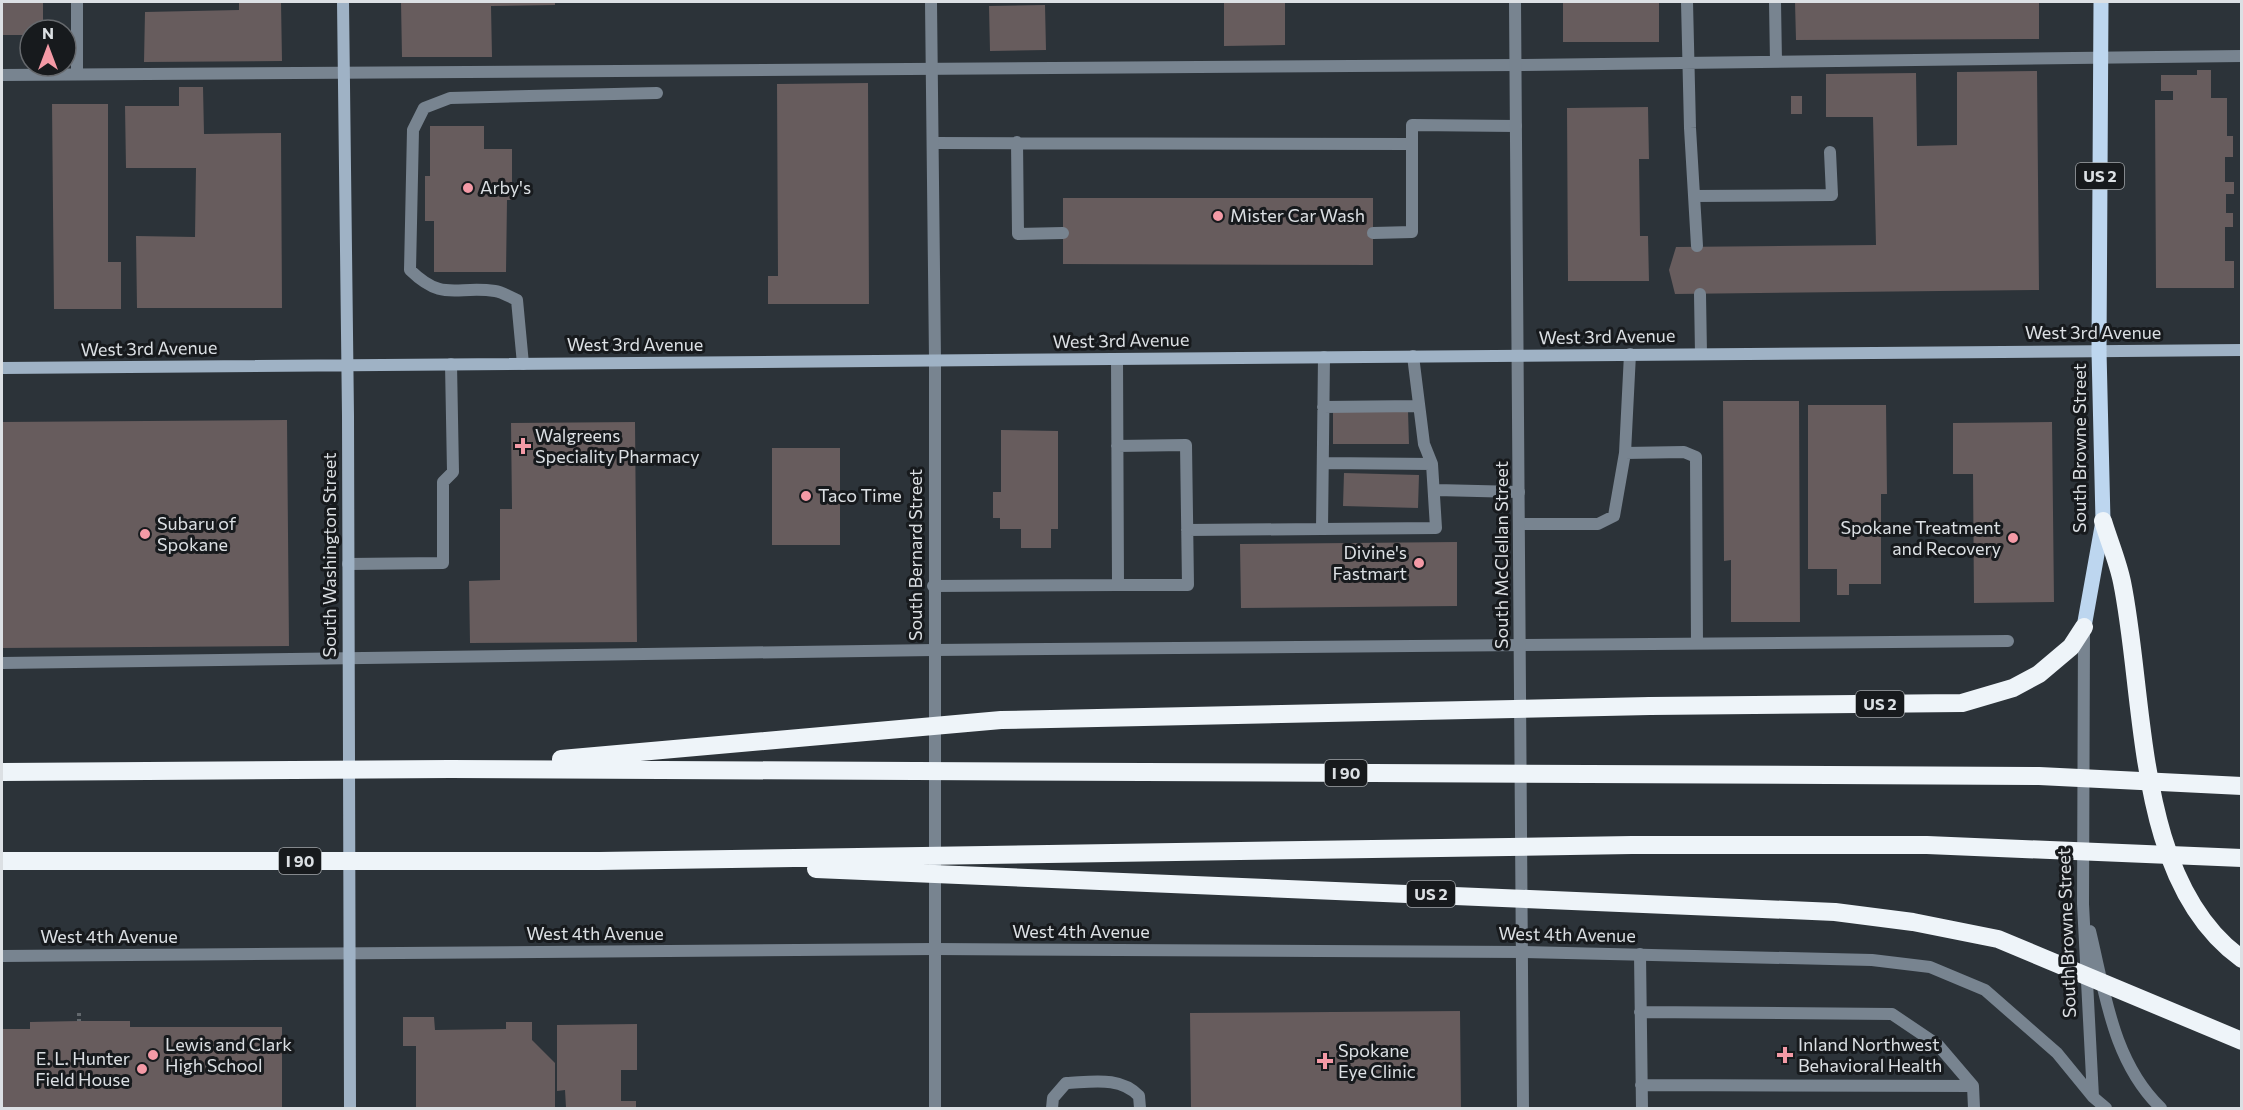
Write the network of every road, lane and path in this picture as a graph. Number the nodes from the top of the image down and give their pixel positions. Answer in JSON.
{"nodes":[{"id":1,"x":77,"y":2,"type":"edge"},
{"id":2,"x":343,"y":2,"type":"edge"},
{"id":3,"x":931,"y":2,"type":"edge"},
{"id":4,"x":1515,"y":2,"type":"edge"},
{"id":5,"x":1687,"y":2,"type":"edge"},
{"id":6,"x":1775,"y":2,"type":"edge"},
{"id":7,"x":2102,"y":2,"type":"edge"},
{"id":8,"x":77,"y":18,"type":"edge"},
{"id":9,"x":2241,"y":56,"type":"edge"},
{"id":10,"x":2101,"y":57,"type":"junction"},
{"id":11,"x":1688,"y":62,"type":"junction"},
{"id":12,"x":1776,"y":62,"type":"junction"},
{"id":13,"x":1516,"y":65,"type":"junction"},
{"id":14,"x":931,"y":68,"type":"junction"},
{"id":15,"x":344,"y":73,"type":"junction"},
{"id":16,"x":78,"y":74,"type":"edge"},
{"id":17,"x":2,"y":75,"type":"edge"},
{"id":18,"x":18,"y":75,"type":"edge"},
{"id":19,"x":657,"y":93,"type":"dead end"},
{"id":20,"x":1516,"y":126,"type":"junction"},
{"id":21,"x":1017,"y":142,"type":"junction"},
{"id":22,"x":933,"y":143,"type":"junction"},
{"id":23,"x":1412,"y":144,"type":"junction"},
{"id":24,"x":1830,"y":152,"type":"dead end"},
{"id":25,"x":1694,"y":196,"type":"junction"},
{"id":26,"x":1063,"y":233,"type":"dead end"},
{"id":27,"x":1373,"y":233,"type":"dead end"},
{"id":28,"x":1697,"y":246,"type":"dead end"},
{"id":29,"x":1700,"y":294,"type":"dead end"},
{"id":30,"x":2241,"y":350,"type":"edge"},
{"id":31,"x":2099,"y":351,"type":"junction"},
{"id":32,"x":1630,"y":354,"type":"junction"},
{"id":33,"x":1701,"y":354,"type":"junction"},
{"id":34,"x":1413,"y":356,"type":"junction"},
{"id":35,"x":1518,"y":356,"type":"junction"},
{"id":36,"x":1324,"y":357,"type":"junction"},
{"id":37,"x":1117,"y":359,"type":"junction"},
{"id":38,"x":935,"y":360,"type":"junction"},
{"id":39,"x":451,"y":364,"type":"junction"},
{"id":40,"x":523,"y":364,"type":"junction"},
{"id":41,"x":347,"y":365,"type":"junction"},
{"id":42,"x":2,"y":368,"type":"edge"},
{"id":43,"x":1419,"y":406,"type":"junction"},
{"id":44,"x":1323,"y":407,"type":"junction"},
{"id":45,"x":1117,"y":446,"type":"junction"},
{"id":46,"x":1625,"y":453,"type":"junction"},
{"id":47,"x":1323,"y":463,"type":"junction"},
{"id":48,"x":1432,"y":464,"type":"junction"},
{"id":49,"x":1436,"y":490,"type":"junction"},
{"id":50,"x":1519,"y":492,"type":"junction"},
{"id":51,"x":2103,"y":521,"type":"junction"},
{"id":52,"x":1520,"y":524,"type":"junction"},
{"id":53,"x":1322,"y":529,"type":"junction"},
{"id":54,"x":1187,"y":530,"type":"junction"},
{"id":55,"x":348,"y":564,"type":"junction"},
{"id":56,"x":1118,"y":585,"type":"junction"},
{"id":57,"x":933,"y":586,"type":"junction"},
{"id":58,"x":2085,"y":627,"type":"junction"},
{"id":59,"x":2008,"y":641,"type":"dead end"},
{"id":60,"x":1697,"y":644,"type":"junction"},
{"id":61,"x":1520,"y":645,"type":"junction"},
{"id":62,"x":934,"y":650,"type":"junction"},
{"id":63,"x":348,"y":657,"type":"junction"},
{"id":64,"x":2,"y":663,"type":"edge"},
{"id":65,"x":450,"y":769,"type":"junction"},
{"id":66,"x":2,"y":772,"type":"edge"},
{"id":67,"x":2241,"y":786,"type":"edge"},
{"id":68,"x":2241,"y":858,"type":"edge"},
{"id":69,"x":2,"y":861,"type":"edge"},
{"id":70,"x":599,"y":861,"type":"junction"},
{"id":71,"x":2083,"y":904,"type":"junction"},
{"id":72,"x":934,"y":949,"type":"junction"},
{"id":73,"x":1523,"y":952,"type":"junction"},
{"id":74,"x":349,"y":954,"type":"junction"},
{"id":75,"x":1640,"y":954,"type":"junction"},
{"id":76,"x":2,"y":956,"type":"edge"},
{"id":77,"x":2241,"y":959,"type":"edge"},
{"id":78,"x":1640,"y":1012,"type":"junction"},
{"id":79,"x":79,"y":1013,"type":"dead end"},
{"id":80,"x":79,"y":1021,"type":"dead end"},
{"id":81,"x":2241,"y":1041,"type":"edge"},
{"id":82,"x":1641,"y":1085,"type":"junction"},
{"id":83,"x":1973,"y":1086,"type":"junction"},
{"id":84,"x":2093,"y":1103,"type":"edge"},
{"id":85,"x":350,"y":1108,"type":"edge"},
{"id":86,"x":935,"y":1108,"type":"edge"},
{"id":87,"x":1052,"y":1108,"type":"edge"},
{"id":88,"x":1140,"y":1108,"type":"edge"},
{"id":89,"x":1523,"y":1108,"type":"edge"},
{"id":90,"x":1642,"y":1108,"type":"edge"},
{"id":91,"x":1974,"y":1108,"type":"edge"},
{"id":92,"x":2106,"y":1108,"type":"edge"},
{"id":93,"x":2161,"y":1108,"type":"edge"}],
"edges":[{"from":1,"to":8,"type":"street"},
{"from":2,"to":15,"type":"main road","name":"South Washington Street"},
{"from":3,"to":14,"type":"street","name":"South Bernard Street"},
{"from":4,"to":13,"type":"street","name":"South McClellan Street"},
{"from":5,"to":11,"type":"street"},
{"from":6,"to":12,"type":"street"},
{"from":7,"to":10,"type":"main road","name":"South Browne Street","number":"US 2"},
{"from":9,"to":10,"type":"street"},
{"from":10,"to":12,"type":"street"},
{"from":10,"to":31,"type":"main road","name":"South Browne Street","number":"US 2"},
{"from":11,"to":12,"type":"street"},
{"from":11,"to":13,"type":"street"},
{"from":11,"to":25,"type":"street"},
{"from":13,"to":14,"type":"street"},
{"from":13,"to":20,"type":"street","name":"South McClellan Street"},
{"from":14,"to":15,"type":"street"},
{"from":14,"to":22,"type":"street","name":"South Bernard Street"},
{"from":15,"to":16,"type":"street"},
{"from":15,"to":41,"type":"main road","name":"South Washington Street"},
{"from":17,"to":18,"type":"street"},
{"from":19,"to":40,"type":"street"},
{"from":20,"to":23,"type":"street"},
{"from":20,"to":35,"type":"street","name":"South McClellan Street"},
{"from":21,"to":22,"type":"street"},
{"from":21,"to":23,"type":"street"},
{"from":21,"to":26,"type":"street"},
{"from":22,"to":38,"type":"street","name":"South Bernard Street"},
{"from":23,"to":27,"type":"street"},
{"from":24,"to":25,"type":"street"},
{"from":25,"to":28,"type":"street"},
{"from":29,"to":33,"type":"street"},
{"from":30,"to":31,"type":"main road","name":"West 3rd Avenue"},
{"from":31,"to":33,"type":"main road","name":"West 3rd Avenue"},
{"from":31,"to":51,"type":"main road","name":"South Browne Street","number":"US 2"},
{"from":32,"to":33,"type":"main road","name":"West 3rd Avenue"},
{"from":32,"to":35,"type":"main road","name":"West 3rd Avenue"},
{"from":32,"to":46,"type":"street"},
{"from":34,"to":35,"type":"main road","name":"West 3rd Avenue"},
{"from":34,"to":36,"type":"main road","name":"West 3rd Avenue"},
{"from":34,"to":43,"type":"street"},
{"from":35,"to":50,"type":"street","name":"South McClellan Street"},
{"from":36,"to":37,"type":"main road","name":"West 3rd Avenue"},
{"from":36,"to":44,"type":"street"},
{"from":37,"to":38,"type":"main road","name":"West 3rd Avenue"},
{"from":37,"to":45,"type":"street"},
{"from":38,"to":40,"type":"main road","name":"West 3rd Avenue"},
{"from":38,"to":57,"type":"street","name":"South Bernard Street"},
{"from":39,"to":40,"type":"main road","name":"West 3rd Avenue"},
{"from":39,"to":41,"type":"main road","name":"West 3rd Avenue"},
{"from":39,"to":55,"type":"street"},
{"from":41,"to":42,"type":"main road","name":"West 3rd Avenue"},
{"from":41,"to":55,"type":"main road","name":"South Washington Street"},
{"from":43,"to":44,"type":"street"},
{"from":43,"to":48,"type":"street"},
{"from":44,"to":47,"type":"street"},
{"from":45,"to":54,"type":"street"},
{"from":45,"to":56,"type":"street"},
{"from":46,"to":52,"type":"street"},
{"from":46,"to":60,"type":"street"},
{"from":47,"to":48,"type":"street"},
{"from":47,"to":53,"type":"street"},
{"from":48,"to":49,"type":"street"},
{"from":49,"to":50,"type":"street"},
{"from":49,"to":53,"type":"street"},
{"from":50,"to":52,"type":"street","name":"South McClellan Street"},
{"from":51,"to":58,"type":"main road","name":"South Browne Street","number":"US 2"},
{"from":51,"to":77,"type":"highway"},
{"from":52,"to":61,"type":"street","name":"South McClellan Street"},
{"from":53,"to":54,"type":"street"},
{"from":54,"to":56,"type":"street"},
{"from":55,"to":63,"type":"main road","name":"South Washington Street"},
{"from":56,"to":57,"type":"street"},
{"from":57,"to":62,"type":"street","name":"South Bernard Street"},
{"from":58,"to":65,"type":"highway","number":"US 2","bridge":true},
{"from":58,"to":71,"type":"street","name":"South Browne Street"},
{"from":59,"to":60,"type":"street"},
{"from":60,"to":61,"type":"street"},
{"from":61,"to":62,"type":"street"},
{"from":61,"to":73,"type":"street","name":"South McClellan Street"},
{"from":62,"to":63,"type":"street"},
{"from":62,"to":72,"type":"street","name":"South Bernard Street"},
{"from":63,"to":64,"type":"street"},
{"from":63,"to":74,"type":"main road","name":"South Washington Street"},
{"from":65,"to":66,"type":"highway","number":"I 90","bridge":true},
{"from":65,"to":67,"type":"highway","number":"I 90","bridge":true},
{"from":68,"to":70,"type":"highway","number":"I 90","bridge":true},
{"from":69,"to":70,"type":"highway","number":"I 90","bridge":true},
{"from":70,"to":81,"type":"highway","number":"US 2","bridge":true},
{"from":71,"to":84,"type":"street","name":"South Browne Street"},
{"from":71,"to":93,"type":"street"},
{"from":72,"to":73,"type":"street","name":"West 4th Avenue"},
{"from":72,"to":74,"type":"street","name":"West 4th Avenue"},
{"from":72,"to":86,"type":"street","name":"South Bernard Street"},
{"from":73,"to":75,"type":"street","name":"West 4th Avenue"},
{"from":73,"to":89,"type":"street","name":"South McClellan Street"},
{"from":74,"to":76,"type":"street","name":"West 4th Avenue"},
{"from":74,"to":85,"type":"main road","name":"South Washington Street"},
{"from":75,"to":78,"type":"street"},
{"from":75,"to":84,"type":"street","name":"West 4th Avenue"},
{"from":78,"to":82,"type":"street"},
{"from":78,"to":83,"type":"street"},
{"from":79,"to":80,"type":"path"},
{"from":82,"to":83,"type":"street"},
{"from":82,"to":90,"type":"street"},
{"from":83,"to":91,"type":"street"},
{"from":84,"to":92,"type":"street","name":"West 4th Avenue"},
{"from":87,"to":88,"type":"street"}]}
